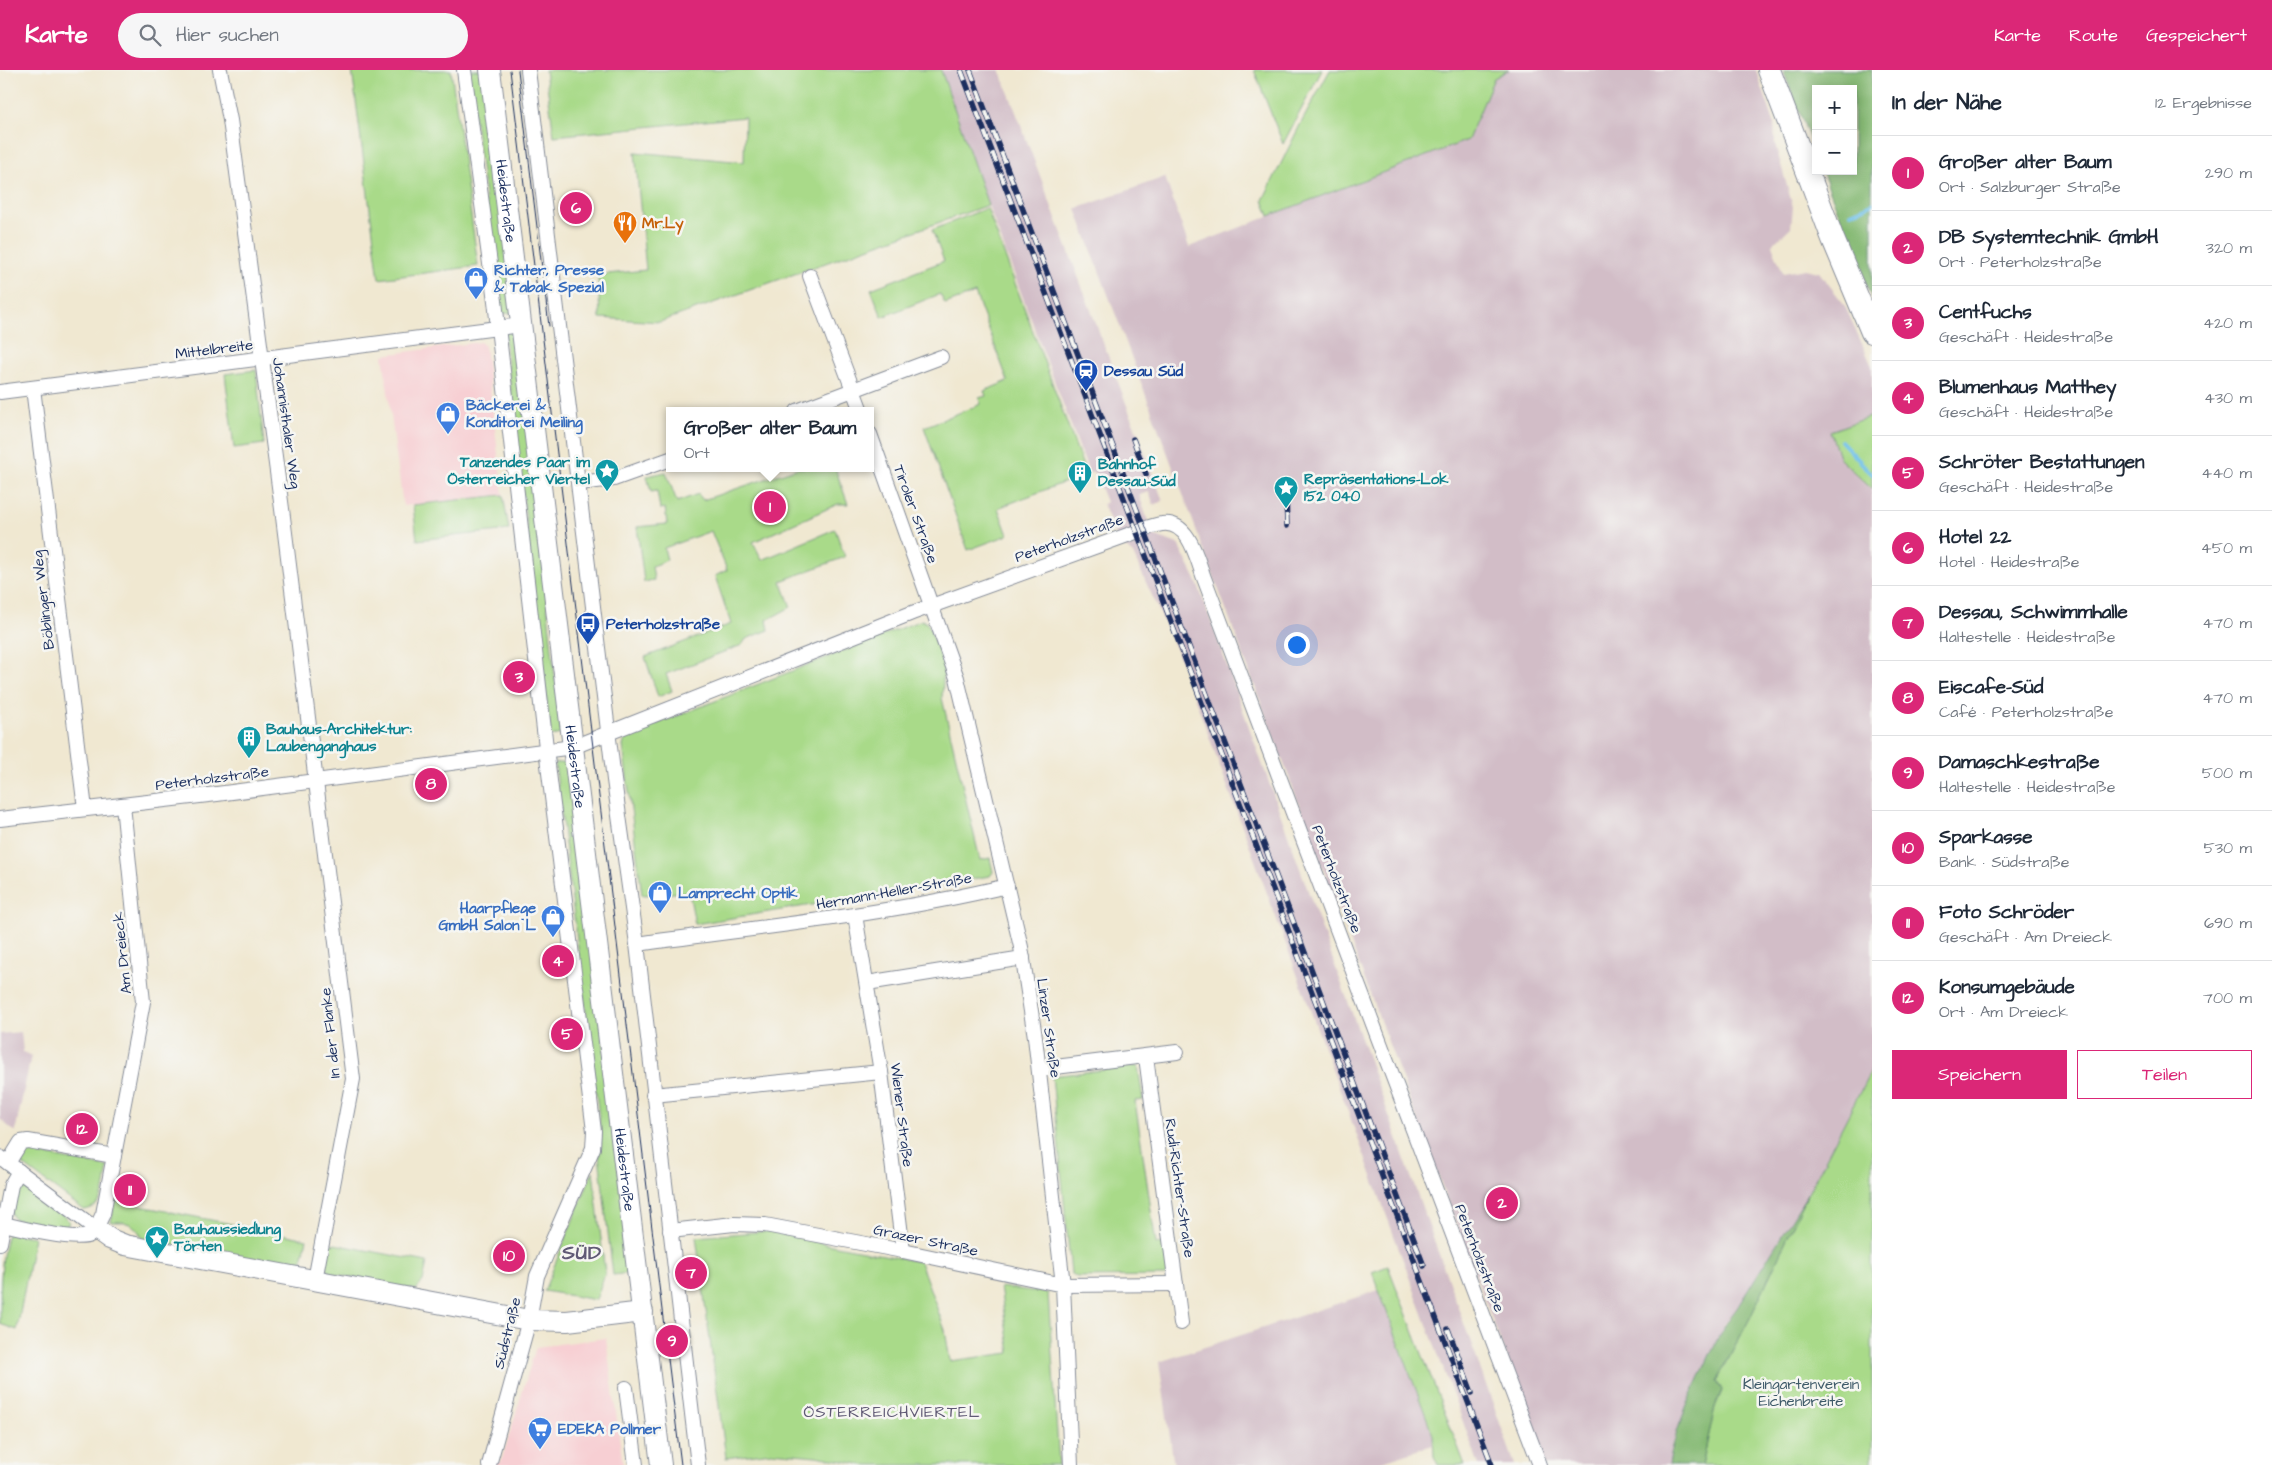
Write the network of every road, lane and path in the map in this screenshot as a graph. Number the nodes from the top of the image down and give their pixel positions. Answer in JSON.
{"nodes":[{"id":1,"x":220,"y":70,"type":"edge"},
{"id":2,"x":464,"y":70,"type":"edge"},
{"id":3,"x":490,"y":70,"type":"edge"},
{"id":4,"x":528,"y":70,"type":"edge"},
{"id":5,"x":1770,"y":70,"type":"edge"},
{"id":6,"x":810,"y":276,"type":"dead end"},
{"id":7,"x":521,"y":325,"type":"junction"},
{"id":8,"x":498,"y":328,"type":"junction"},
{"id":9,"x":1872,"y":332,"type":"edge"},
{"id":10,"x":941,"y":356,"type":"dead end"},
{"id":11,"x":262,"y":359,"type":"junction"},
{"id":12,"x":33,"y":388,"type":"junction"},
{"id":13,"x":854,"y":390,"type":"junction"},
{"id":14,"x":0,"y":392,"type":"edge"},
{"id":15,"x":808,"y":407,"type":"edge"},
{"id":16,"x":860,"y":407,"type":"edge"},
{"id":17,"x":874,"y":445,"type":"edge"},
{"id":18,"x":666,"y":460,"type":"edge"},
{"id":19,"x":579,"y":483,"type":"junction"},
{"id":20,"x":932,"y":605,"type":"junction"},
{"id":21,"x":609,"y":732,"type":"junction"},
{"id":22,"x":573,"y":747,"type":"junction"},
{"id":23,"x":547,"y":752,"type":"junction"},
{"id":24,"x":315,"y":781,"type":"junction"},
{"id":25,"x":123,"y":805,"type":"junction"},
{"id":26,"x":85,"y":809,"type":"junction"},
{"id":27,"x":0,"y":819,"type":"edge"},
{"id":28,"x":1008,"y":886,"type":"junction"},
{"id":29,"x":855,"y":915,"type":"junction"},
{"id":30,"x":637,"y":944,"type":"junction"},
{"id":31,"x":1023,"y":958,"type":"junction"},
{"id":32,"x":867,"y":982,"type":"junction"},
{"id":33,"x":1177,"y":1052,"type":"dead end"},
{"id":34,"x":1146,"y":1057,"type":"junction"},
{"id":35,"x":1039,"y":1069,"type":"junction"},
{"id":36,"x":881,"y":1072,"type":"junction"},
{"id":37,"x":653,"y":1095,"type":"junction"},
{"id":38,"x":114,"y":1156,"type":"junction"},
{"id":39,"x":589,"y":1156,"type":"joint"},
{"id":40,"x":9,"y":1163,"type":"edge"},
{"id":41,"x":4,"y":1224,"type":"junction"},
{"id":42,"x":96,"y":1229,"type":"junction"},
{"id":43,"x":670,"y":1232,"type":"junction"},
{"id":44,"x":0,"y":1243,"type":"edge"},
{"id":45,"x":903,"y":1251,"type":"junction"},
{"id":46,"x":314,"y":1280,"type":"junction"},
{"id":47,"x":1176,"y":1284,"type":"junction"},
{"id":48,"x":1063,"y":1285,"type":"junction"},
{"id":49,"x":643,"y":1312,"type":"junction"},
{"id":50,"x":529,"y":1320,"type":"junction"},
{"id":51,"x":1181,"y":1323,"type":"dead end"},
{"id":52,"x":626,"y":1388,"type":"dead end"},
{"id":53,"x":490,"y":1465,"type":"edge"},
{"id":54,"x":636,"y":1465,"type":"edge"},
{"id":55,"x":661,"y":1465,"type":"edge"},
{"id":56,"x":698,"y":1465,"type":"edge"},
{"id":57,"x":1071,"y":1465,"type":"edge"},
{"id":58,"x":1540,"y":1465,"type":"edge"}],
"edges":[{"from":1,"to":11,"type":"street","name":"Johannisthaler Weg"},
{"from":2,"to":8,"type":"street","name":"Heidestraße"},
{"from":3,"to":7,"type":"street","name":"Heidestraße"},
{"from":4,"to":19,"type":"street"},
{"from":5,"to":9,"type":"main road"},
{"from":6,"to":13,"type":"street"},
{"from":7,"to":8,"type":"street","name":"Mittelbreite"},
{"from":7,"to":22,"type":"street","name":"Heidestraße"},
{"from":8,"to":11,"type":"street","name":"Mittelbreite"},
{"from":8,"to":23,"type":"street","name":"Heidestraße"},
{"from":10,"to":13,"type":"street"},
{"from":11,"to":12,"type":"street","name":"Mittelbreite"},
{"from":11,"to":24,"type":"street","name":"Johannisthaler Weg"},
{"from":12,"to":14,"type":"street","name":"Mittelbreite"},
{"from":12,"to":26,"type":"street","name":"Böblinger Weg"},
{"from":13,"to":15,"type":"street"},
{"from":13,"to":16,"type":"street"},
{"from":17,"to":20,"type":"street","name":"Tiroler Straße"},
{"from":18,"to":19,"type":"street"},
{"from":19,"to":21,"type":"street"},
{"from":20,"to":21,"type":"street","name":"Peterholzstraße"},
{"from":20,"to":28,"type":"street","name":"Linzer Straße"},
{"from":20,"to":58,"type":"street","name":"Peterholzstraße"},
{"from":21,"to":22,"type":"street","name":"Peterholzstraße"},
{"from":21,"to":30,"type":"street"},
{"from":22,"to":23,"type":"street","name":"Peterholzstraße"},
{"from":22,"to":49,"type":"street","name":"Heidestraße"},
{"from":23,"to":24,"type":"street","name":"Peterholzstraße"},
{"from":23,"to":39,"type":"street","name":"Heidestraße"},
{"from":24,"to":25,"type":"street","name":"Peterholzstraße"},
{"from":24,"to":46,"type":"street","name":"In der Flanke"},
{"from":25,"to":26,"type":"street","name":"Peterholzstraße"},
{"from":25,"to":38,"type":"street","name":"Am Dreieck"},
{"from":26,"to":27,"type":"street","name":"Peterholzstraße"},
{"from":28,"to":29,"type":"street","name":"Hermann-Heller-Straße"},
{"from":28,"to":31,"type":"street","name":"Linzer Straße"},
{"from":29,"to":30,"type":"street","name":"Hermann-Heller-Straße"},
{"from":29,"to":32,"type":"street","name":"Wiener Straße"},
{"from":30,"to":37,"type":"street"},
{"from":31,"to":32,"type":"street"},
{"from":31,"to":35,"type":"street","name":"Linzer Straße"},
{"from":32,"to":36,"type":"street","name":"Wiener Straße"},
{"from":33,"to":34,"type":"street"},
{"from":34,"to":35,"type":"street"},
{"from":34,"to":47,"type":"street","name":"Rudi-Richter-Straße"},
{"from":35,"to":48,"type":"street","name":"Linzer Straße"},
{"from":36,"to":37,"type":"street"},
{"from":36,"to":45,"type":"street","name":"Wiener Straße"},
{"from":37,"to":43,"type":"street"},
{"from":38,"to":40,"type":"street"},
{"from":38,"to":42,"type":"street","name":"Am Dreieck"},
{"from":39,"to":50,"type":"street","name":"Südstraße"},
{"from":40,"to":41,"type":"street"},
{"from":40,"to":42,"type":"street"},
{"from":41,"to":42,"type":"street"},
{"from":41,"to":44,"type":"street"},
{"from":42,"to":46,"type":"street"},
{"from":43,"to":45,"type":"street","name":"Grazer Straße"},
{"from":43,"to":56,"type":"street"},
{"from":45,"to":48,"type":"street","name":"Grazer Straße"},
{"from":46,"to":50,"type":"street"},
{"from":47,"to":48,"type":"street","name":"Grazer Straße"},
{"from":47,"to":51,"type":"street","name":"Rudi-Richter-Straße"},
{"from":48,"to":57,"type":"street","name":"Linzer Straße"},
{"from":49,"to":50,"type":"street"},
{"from":49,"to":55,"type":"street","name":"Heidestraße"},
{"from":50,"to":53,"type":"street","name":"Südstraße"},
{"from":52,"to":54,"type":"street"}]}
